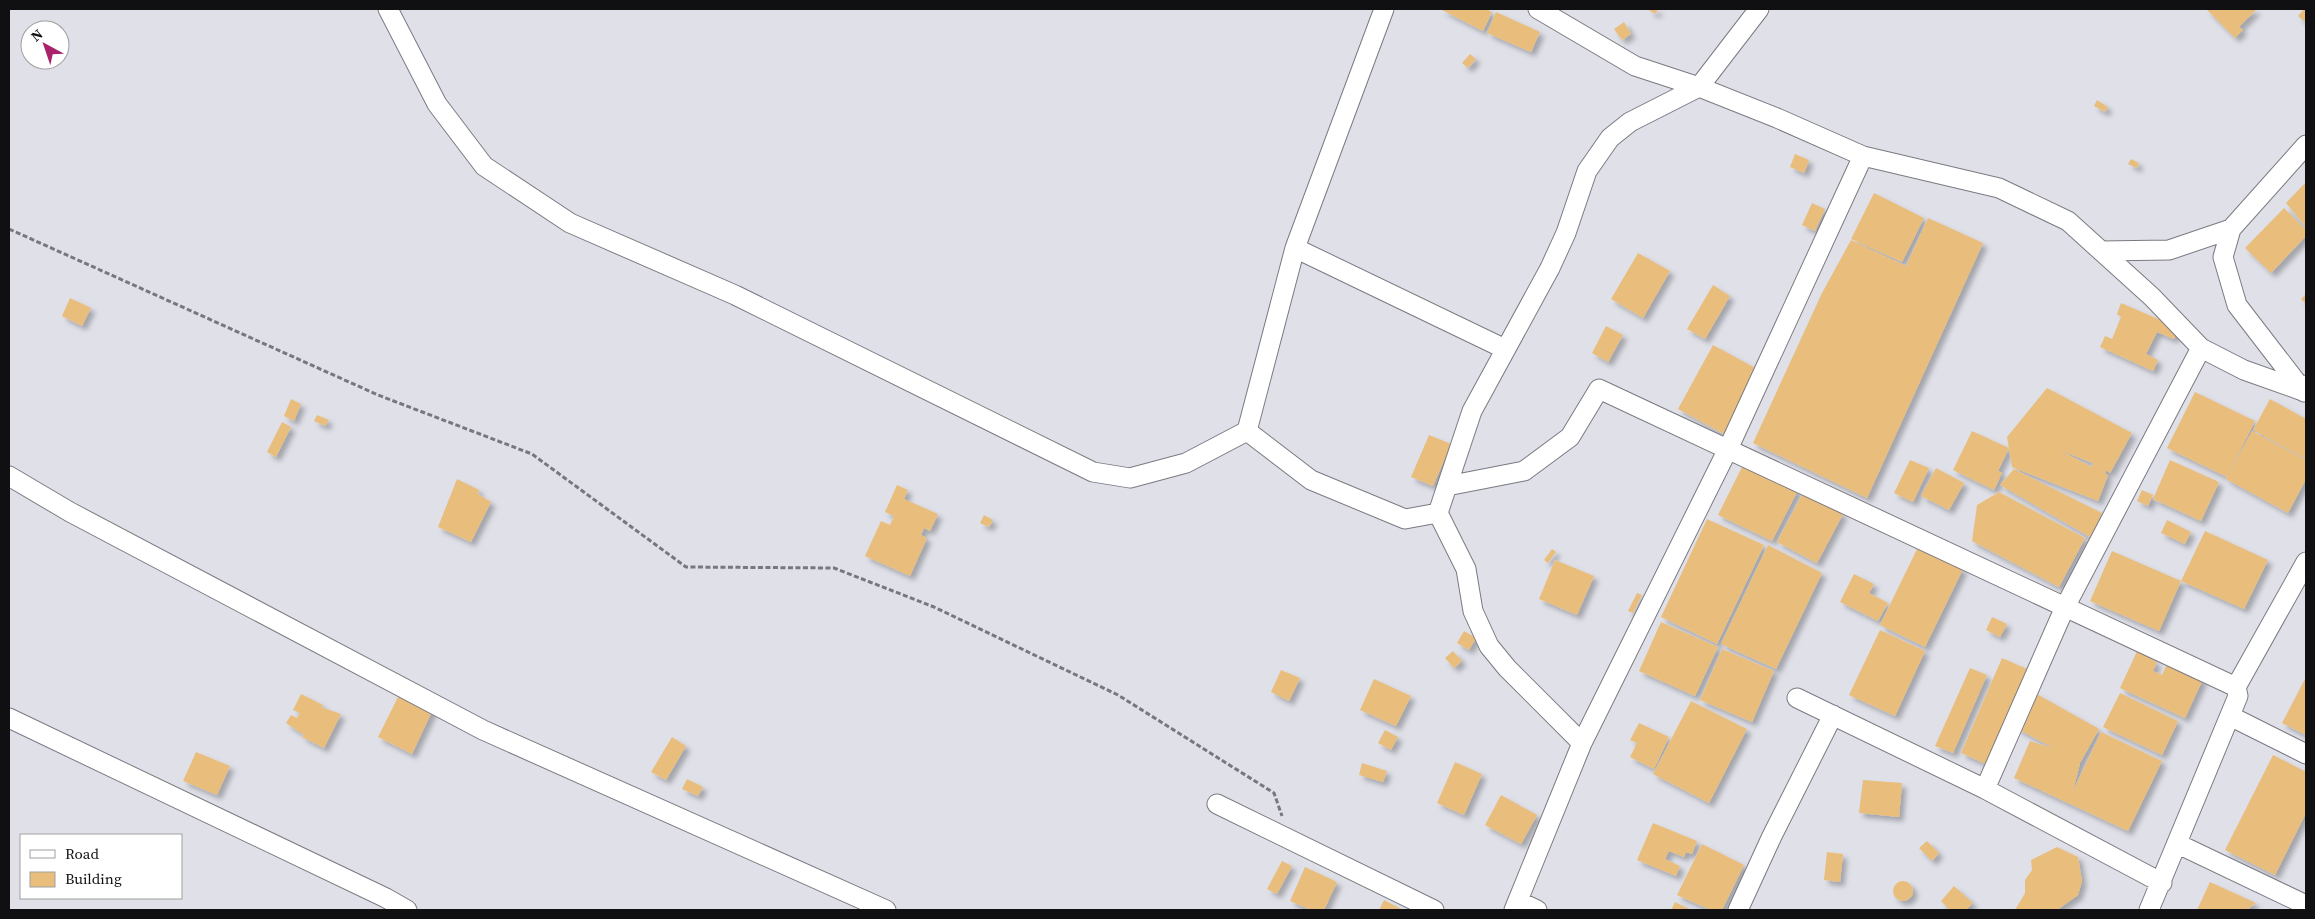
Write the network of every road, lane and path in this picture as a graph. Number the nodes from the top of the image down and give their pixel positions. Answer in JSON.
{"nodes":[{"id":1,"x":388,"y":9,"type":"edge"},
{"id":2,"x":1384,"y":9,"type":"edge"},
{"id":3,"x":1538,"y":9,"type":"edge"},
{"id":4,"x":1759,"y":9,"type":"edge"},
{"id":5,"x":1699,"y":87,"type":"junction"},
{"id":6,"x":2306,"y":145,"type":"edge"},
{"id":7,"x":1863,"y":156,"type":"junction"},
{"id":8,"x":9,"y":229,"type":"edge"},
{"id":9,"x":2231,"y":229,"type":"junction"},
{"id":10,"x":1294,"y":248,"type":"junction"},
{"id":11,"x":2101,"y":251,"type":"junction"},
{"id":12,"x":2201,"y":348,"type":"junction"},
{"id":13,"x":1505,"y":349,"type":"junction"},
{"id":14,"x":2305,"y":390,"type":"edge"},
{"id":15,"x":1246,"y":431,"type":"junction"},
{"id":16,"x":1728,"y":449,"type":"junction"},
{"id":17,"x":9,"y":476,"type":"edge"},
{"id":18,"x":1447,"y":486,"type":"junction"},
{"id":19,"x":1438,"y":514,"type":"junction"},
{"id":20,"x":2306,"y":562,"type":"edge"},
{"id":21,"x":2065,"y":607,"type":"junction"},
{"id":22,"x":2236,"y":687,"type":"junction"},
{"id":23,"x":1797,"y":698,"type":"dead end"},
{"id":24,"x":1833,"y":715,"type":"junction"},
{"id":25,"x":2230,"y":716,"type":"junction"},
{"id":26,"x":9,"y":718,"type":"edge"},
{"id":27,"x":1582,"y":743,"type":"junction"},
{"id":28,"x":2306,"y":754,"type":"edge"},
{"id":29,"x":1985,"y":789,"type":"junction"},
{"id":30,"x":1216,"y":804,"type":"dead end"},
{"id":31,"x":1291,"y":840,"type":"junction"},
{"id":32,"x":2178,"y":844,"type":"junction"},
{"id":33,"x":2162,"y":882,"type":"junction"},
{"id":34,"x":2306,"y":905,"type":"edge"},
{"id":35,"x":1516,"y":906,"type":"edge"},
{"id":36,"x":407,"y":910,"type":"edge"},
{"id":37,"x":886,"y":910,"type":"edge"},
{"id":38,"x":1434,"y":910,"type":"edge"},
{"id":39,"x":1537,"y":910,"type":"edge"},
{"id":40,"x":1738,"y":910,"type":"edge"},
{"id":41,"x":2149,"y":910,"type":"edge"}],
"edges":[{"from":1,"to":15,"type":"street"},
{"from":2,"to":10,"type":"street"},
{"from":3,"to":5,"type":"street"},
{"from":4,"to":5,"type":"street"},
{"from":5,"to":7,"type":"street"},
{"from":5,"to":13,"type":"street"},
{"from":6,"to":9,"type":"street"},
{"from":7,"to":11,"type":"street"},
{"from":7,"to":16,"type":"street"},
{"from":8,"to":31,"type":"path"},
{"from":9,"to":11,"type":"street"},
{"from":9,"to":14,"type":"street"},
{"from":10,"to":13,"type":"street"},
{"from":10,"to":15,"type":"street"},
{"from":11,"to":12,"type":"street"},
{"from":12,"to":14,"type":"street"},
{"from":12,"to":21,"type":"street"},
{"from":13,"to":18,"type":"street"},
{"from":15,"to":19,"type":"street"},
{"from":16,"to":18,"type":"street"},
{"from":16,"to":21,"type":"street"},
{"from":16,"to":27,"type":"street"},
{"from":17,"to":37,"type":"street"},
{"from":18,"to":19,"type":"street"},
{"from":19,"to":27,"type":"street"},
{"from":20,"to":22,"type":"street"},
{"from":21,"to":22,"type":"street"},
{"from":21,"to":29,"type":"street"},
{"from":22,"to":25,"type":"street"},
{"from":23,"to":24,"type":"street"},
{"from":24,"to":29,"type":"street"},
{"from":24,"to":40,"type":"street"},
{"from":25,"to":28,"type":"street"},
{"from":25,"to":32,"type":"street"},
{"from":26,"to":36,"type":"street"},
{"from":27,"to":35,"type":"street"},
{"from":29,"to":33,"type":"street"},
{"from":30,"to":31,"type":"street"},
{"from":31,"to":38,"type":"street"},
{"from":32,"to":33,"type":"street"},
{"from":32,"to":34,"type":"street"},
{"from":33,"to":41,"type":"street"},
{"from":35,"to":39,"type":"street"}]}
